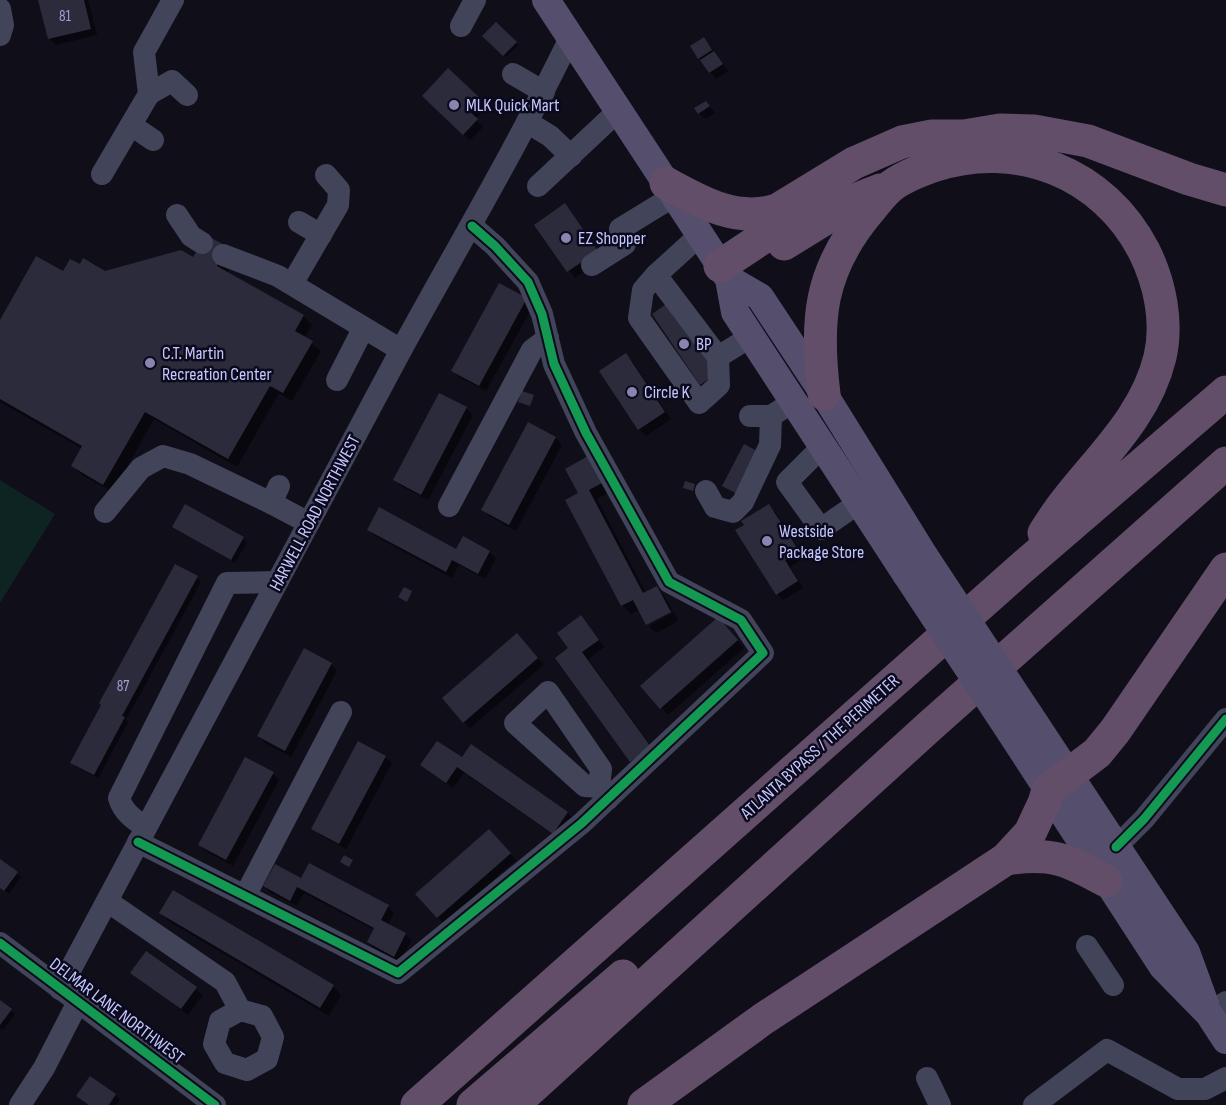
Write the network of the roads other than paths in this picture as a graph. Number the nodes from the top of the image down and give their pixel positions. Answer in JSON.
{"nodes":[{"id":1,"x":173,"y":0,"type":"edge"},
{"id":2,"x":475,"y":0,"type":"edge"},
{"id":3,"x":546,"y":0,"type":"edge"},
{"id":4,"x":0,"y":9,"type":"edge"},
{"id":5,"x":461,"y":26,"type":"dead end"},
{"id":6,"x":0,"y":35,"type":"edge"},
{"id":7,"x":570,"y":38,"type":"junction"},
{"id":8,"x":513,"y":74,"type":"dead end"},
{"id":9,"x":181,"y":82,"type":"dead end"},
{"id":10,"x":544,"y":92,"type":"junction"},
{"id":11,"x":148,"y":94,"type":"junction"},
{"id":12,"x":618,"y":111,"type":"junction"},
{"id":13,"x":527,"y":123,"type":"junction"},
{"id":14,"x":131,"y":125,"type":"junction"},
{"id":15,"x":964,"y":136,"type":"junction"},
{"id":16,"x":153,"y":140,"type":"dead end"},
{"id":17,"x":571,"y":156,"type":"junction"},
{"id":18,"x":102,"y":174,"type":"dead end"},
{"id":19,"x":326,"y":175,"type":"dead end"},
{"id":20,"x":538,"y":186,"type":"dead end"},
{"id":21,"x":889,"y":187,"type":"junction"},
{"id":22,"x":670,"y":190,"type":"junction"},
{"id":23,"x":1226,"y":190,"type":"edge"},
{"id":24,"x":177,"y":215,"type":"dead end"},
{"id":25,"x":299,"y":222,"type":"dead end"},
{"id":26,"x":472,"y":226,"type":"junction"},
{"id":27,"x":321,"y":235,"type":"junction"},
{"id":28,"x":700,"y":235,"type":"junction"},
{"id":29,"x":202,"y":243,"type":"dead end"},
{"id":30,"x":223,"y":255,"type":"dead end"},
{"id":31,"x":592,"y":266,"type":"dead end"},
{"id":32,"x":725,"y":272,"type":"junction"},
{"id":33,"x":656,"y":275,"type":"junction"},
{"id":34,"x":292,"y":284,"type":"junction"},
{"id":35,"x":363,"y":329,"type":"junction"},
{"id":36,"x":750,"y":337,"type":"junction"},
{"id":37,"x":548,"y":338,"type":"junction"},
{"id":38,"x":401,"y":350,"type":"junction"},
{"id":39,"x":718,"y":357,"type":"junction"},
{"id":40,"x":338,"y":380,"type":"dead end"},
{"id":41,"x":1226,"y":392,"type":"edge"},
{"id":42,"x":784,"y":407,"type":"junction"},
{"id":43,"x":822,"y":446,"type":"junction"},
{"id":44,"x":1226,"y":463,"type":"edge"},
{"id":45,"x":706,"y":492,"type":"dead end"},
{"id":46,"x":860,"y":502,"type":"junction"},
{"id":47,"x":449,"y":506,"type":"dead end"},
{"id":48,"x":105,"y":512,"type":"dead end"},
{"id":49,"x":309,"y":523,"type":"junction"},
{"id":50,"x":916,"y":565,"type":"junction"},
{"id":51,"x":1226,"y":569,"type":"edge"},
{"id":52,"x":1017,"y":572,"type":"junction"},
{"id":53,"x":277,"y":582,"type":"junction"},
{"id":54,"x":341,"y":712,"type":"dead end"},
{"id":55,"x":1226,"y":719,"type":"edge"},
{"id":56,"x":932,"y":725,"type":"junction"},
{"id":57,"x":1058,"y":782,"type":"junction"},
{"id":58,"x":142,"y":834,"type":"junction"},
{"id":59,"x":1116,"y":848,"type":"junction"},
{"id":60,"x":1006,"y":859,"type":"junction"},
{"id":61,"x":1106,"y":881,"type":"junction"},
{"id":62,"x":245,"y":896,"type":"junction"},
{"id":63,"x":107,"y":901,"type":"junction"},
{"id":64,"x":0,"y":943,"type":"edge"},
{"id":65,"x":1087,"y":946,"type":"dead end"},
{"id":66,"x":1113,"y":985,"type":"dead end"},
{"id":67,"x":60,"y":988,"type":"junction"},
{"id":68,"x":78,"y":1002,"type":"junction"},
{"id":69,"x":1217,"y":1008,"type":"edge"},
{"id":70,"x":240,"y":1010,"type":"dead end"},
{"id":71,"x":1226,"y":1040,"type":"edge"},
{"id":72,"x":927,"y":1078,"type":"dead end"},
{"id":73,"x":1226,"y":1078,"type":"edge"},
{"id":74,"x":1200,"y":1097,"type":"edge"},
{"id":75,"x":20,"y":1105,"type":"edge"},
{"id":76,"x":215,"y":1105,"type":"edge"},
{"id":77,"x":417,"y":1105,"type":"edge"},
{"id":78,"x":473,"y":1105,"type":"edge"},
{"id":79,"x":513,"y":1105,"type":"edge"},
{"id":80,"x":644,"y":1105,"type":"edge"},
{"id":81,"x":940,"y":1105,"type":"edge"},
{"id":82,"x":1034,"y":1105,"type":"edge"}],
"edges":[{"from":1,"to":11,"type":"street"},
{"from":2,"to":5,"type":"street"},
{"from":3,"to":7,"type":"main road"},
{"from":4,"to":6,"type":"street"},
{"from":7,"to":10,"type":"street","name":"HARWELL ROAD NORTHWEST"},
{"from":7,"to":12,"type":"main road"},
{"from":8,"to":10,"type":"street"},
{"from":9,"to":11,"type":"street"},
{"from":10,"to":13,"type":"street","name":"HARWELL ROAD NORTHWEST"},
{"from":11,"to":14,"type":"street"},
{"from":12,"to":17,"type":"street"},
{"from":12,"to":22,"type":"main road"},
{"from":13,"to":17,"type":"street"},
{"from":13,"to":26,"type":"street","name":"HARWELL ROAD NORTHWEST"},
{"from":14,"to":16,"type":"street"},
{"from":14,"to":18,"type":"street"},
{"from":15,"to":22,"type":"highway"},
{"from":15,"to":23,"type":"highway"},
{"from":15,"to":32,"type":"highway"},
{"from":17,"to":20,"type":"street"},
{"from":19,"to":27,"type":"street"},
{"from":21,"to":32,"type":"highway"},
{"from":21,"to":42,"type":"highway"},
{"from":21,"to":52,"type":"highway"},
{"from":22,"to":28,"type":"main road"},
{"from":22,"to":31,"type":"street"},
{"from":24,"to":29,"type":"street"},
{"from":25,"to":27,"type":"street"},
{"from":26,"to":37,"type":"street"},
{"from":26,"to":38,"type":"street","name":"HARWELL ROAD NORTHWEST"},
{"from":27,"to":34,"type":"street"},
{"from":28,"to":32,"type":"main road"},
{"from":28,"to":33,"type":"street"},
{"from":30,"to":34,"type":"street"},
{"from":32,"to":36,"type":"main road"},
{"from":32,"to":42,"type":"main road"},
{"from":33,"to":39,"type":"street"},
{"from":33,"to":39,"type":"street"},
{"from":34,"to":35,"type":"street"},
{"from":35,"to":38,"type":"street"},
{"from":35,"to":40,"type":"street"},
{"from":36,"to":39,"type":"street"},
{"from":36,"to":42,"type":"main road"},
{"from":37,"to":47,"type":"street"},
{"from":37,"to":62,"type":"street"},
{"from":38,"to":49,"type":"street","name":"HARWELL ROAD NORTHWEST"},
{"from":41,"to":52,"type":"highway","name":"ATLANTA BYPASS / THE PERIMETER"},
{"from":42,"to":43,"type":"main road"},
{"from":42,"to":45,"type":"street"},
{"from":42,"to":50,"type":"main road"},
{"from":43,"to":46,"type":"main road"},
{"from":43,"to":46,"type":"street"},
{"from":44,"to":56,"type":"highway"},
{"from":46,"to":50,"type":"main road"},
{"from":48,"to":49,"type":"street"},
{"from":49,"to":53,"type":"street","name":"HARWELL ROAD NORTHWEST"},
{"from":50,"to":57,"type":"main road","bridge":true},
{"from":51,"to":57,"type":"highway"},
{"from":52,"to":77,"type":"highway","name":"ATLANTA BYPASS / THE PERIMETER"},
{"from":53,"to":58,"type":"street","name":"HARWELL ROAD NORTHWEST"},
{"from":53,"to":58,"type":"street"},
{"from":54,"to":62,"type":"street"},
{"from":55,"to":59,"type":"street"},
{"from":56,"to":78,"type":"highway"},
{"from":56,"to":79,"type":"highway"},
{"from":57,"to":59,"type":"main road"},
{"from":57,"to":60,"type":"highway"},
{"from":57,"to":61,"type":"main road"},
{"from":58,"to":62,"type":"street"},
{"from":58,"to":63,"type":"street","name":"HARWELL ROAD NORTHWEST"},
{"from":59,"to":69,"type":"main road"},
{"from":60,"to":61,"type":"highway"},
{"from":60,"to":80,"type":"highway"},
{"from":61,"to":69,"type":"main road"},
{"from":63,"to":67,"type":"street","name":"HARWELL ROAD NORTHWEST"},
{"from":63,"to":70,"type":"street"},
{"from":64,"to":67,"type":"street","name":"DELMAR LANE NORTHWEST"},
{"from":65,"to":66,"type":"street"},
{"from":67,"to":68,"type":"street","name":"DELMAR LANE NORTHWEST"},
{"from":68,"to":75,"type":"street"},
{"from":68,"to":76,"type":"street","name":"DELMAR LANE NORTHWEST"},
{"from":69,"to":71,"type":"main road"},
{"from":72,"to":81,"type":"street"},
{"from":73,"to":74,"type":"street"},
{"from":74,"to":82,"type":"street"}]}
